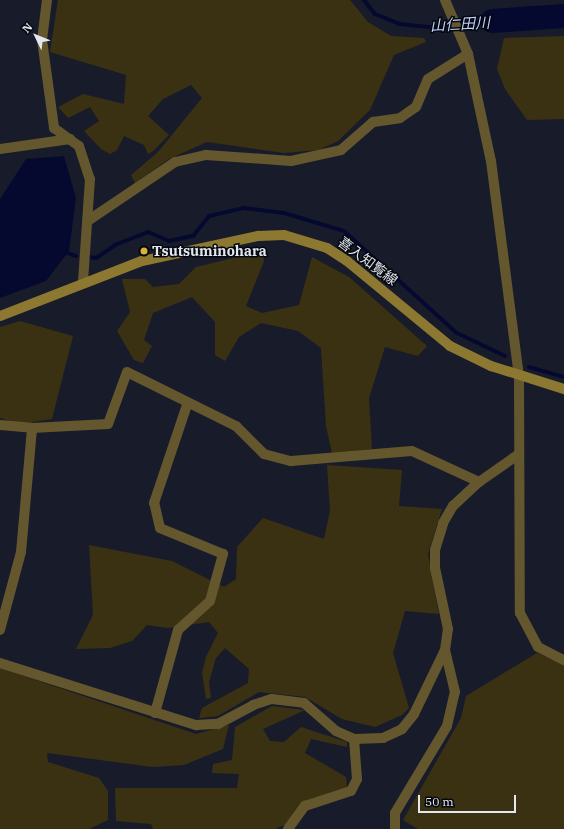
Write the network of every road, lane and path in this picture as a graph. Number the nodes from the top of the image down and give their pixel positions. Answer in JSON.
{"nodes":[{"id":1,"x":47,"y":0,"type":"edge"},
{"id":2,"x":445,"y":0,"type":"edge"},
{"id":3,"x":468,"y":54,"type":"junction"},
{"id":4,"x":70,"y":139,"type":"junction"},
{"id":5,"x":0,"y":149,"type":"edge"},
{"id":6,"x":89,"y":220,"type":"junction"},
{"id":7,"x":83,"y":281,"type":"junction"},
{"id":8,"x":0,"y":316,"type":"edge"},
{"id":9,"x":518,"y":376,"type":"junction"},
{"id":10,"x":564,"y":389,"type":"edge"},
{"id":11,"x":187,"y":404,"type":"junction"},
{"id":12,"x":0,"y":425,"type":"edge"},
{"id":13,"x":32,"y":428,"type":"junction"},
{"id":14,"x":519,"y":454,"type":"junction"},
{"id":15,"x":479,"y":482,"type":"junction"},
{"id":16,"x":0,"y":630,"type":"edge"},
{"id":17,"x":445,"y":650,"type":"junction"},
{"id":18,"x":564,"y":660,"type":"edge"},
{"id":19,"x":0,"y":663,"type":"edge"},
{"id":20,"x":154,"y":713,"type":"junction"},
{"id":21,"x":354,"y":738,"type":"junction"},
{"id":22,"x":288,"y":829,"type":"edge"},
{"id":23,"x":395,"y":829,"type":"edge"}],
"edges":[{"from":1,"to":4,"type":"street"},
{"from":2,"to":3,"type":"street"},
{"from":3,"to":6,"type":"street"},
{"from":3,"to":9,"type":"street"},
{"from":4,"to":5,"type":"street"},
{"from":4,"to":6,"type":"street"},
{"from":6,"to":7,"type":"street"},
{"from":7,"to":8,"type":"main road","name":"喜入知覧線"},
{"from":7,"to":9,"type":"main road","name":"喜入知覧線"},
{"from":9,"to":10,"type":"main road","name":"喜入知覧線"},
{"from":9,"to":14,"type":"street"},
{"from":11,"to":13,"type":"street"},
{"from":11,"to":15,"type":"street"},
{"from":11,"to":20,"type":"street"},
{"from":12,"to":13,"type":"street"},
{"from":13,"to":16,"type":"street"},
{"from":14,"to":15,"type":"street"},
{"from":14,"to":18,"type":"street"},
{"from":15,"to":17,"type":"street"},
{"from":17,"to":21,"type":"street"},
{"from":17,"to":23,"type":"street"},
{"from":19,"to":20,"type":"street"},
{"from":20,"to":21,"type":"street"},
{"from":21,"to":22,"type":"street"}]}
